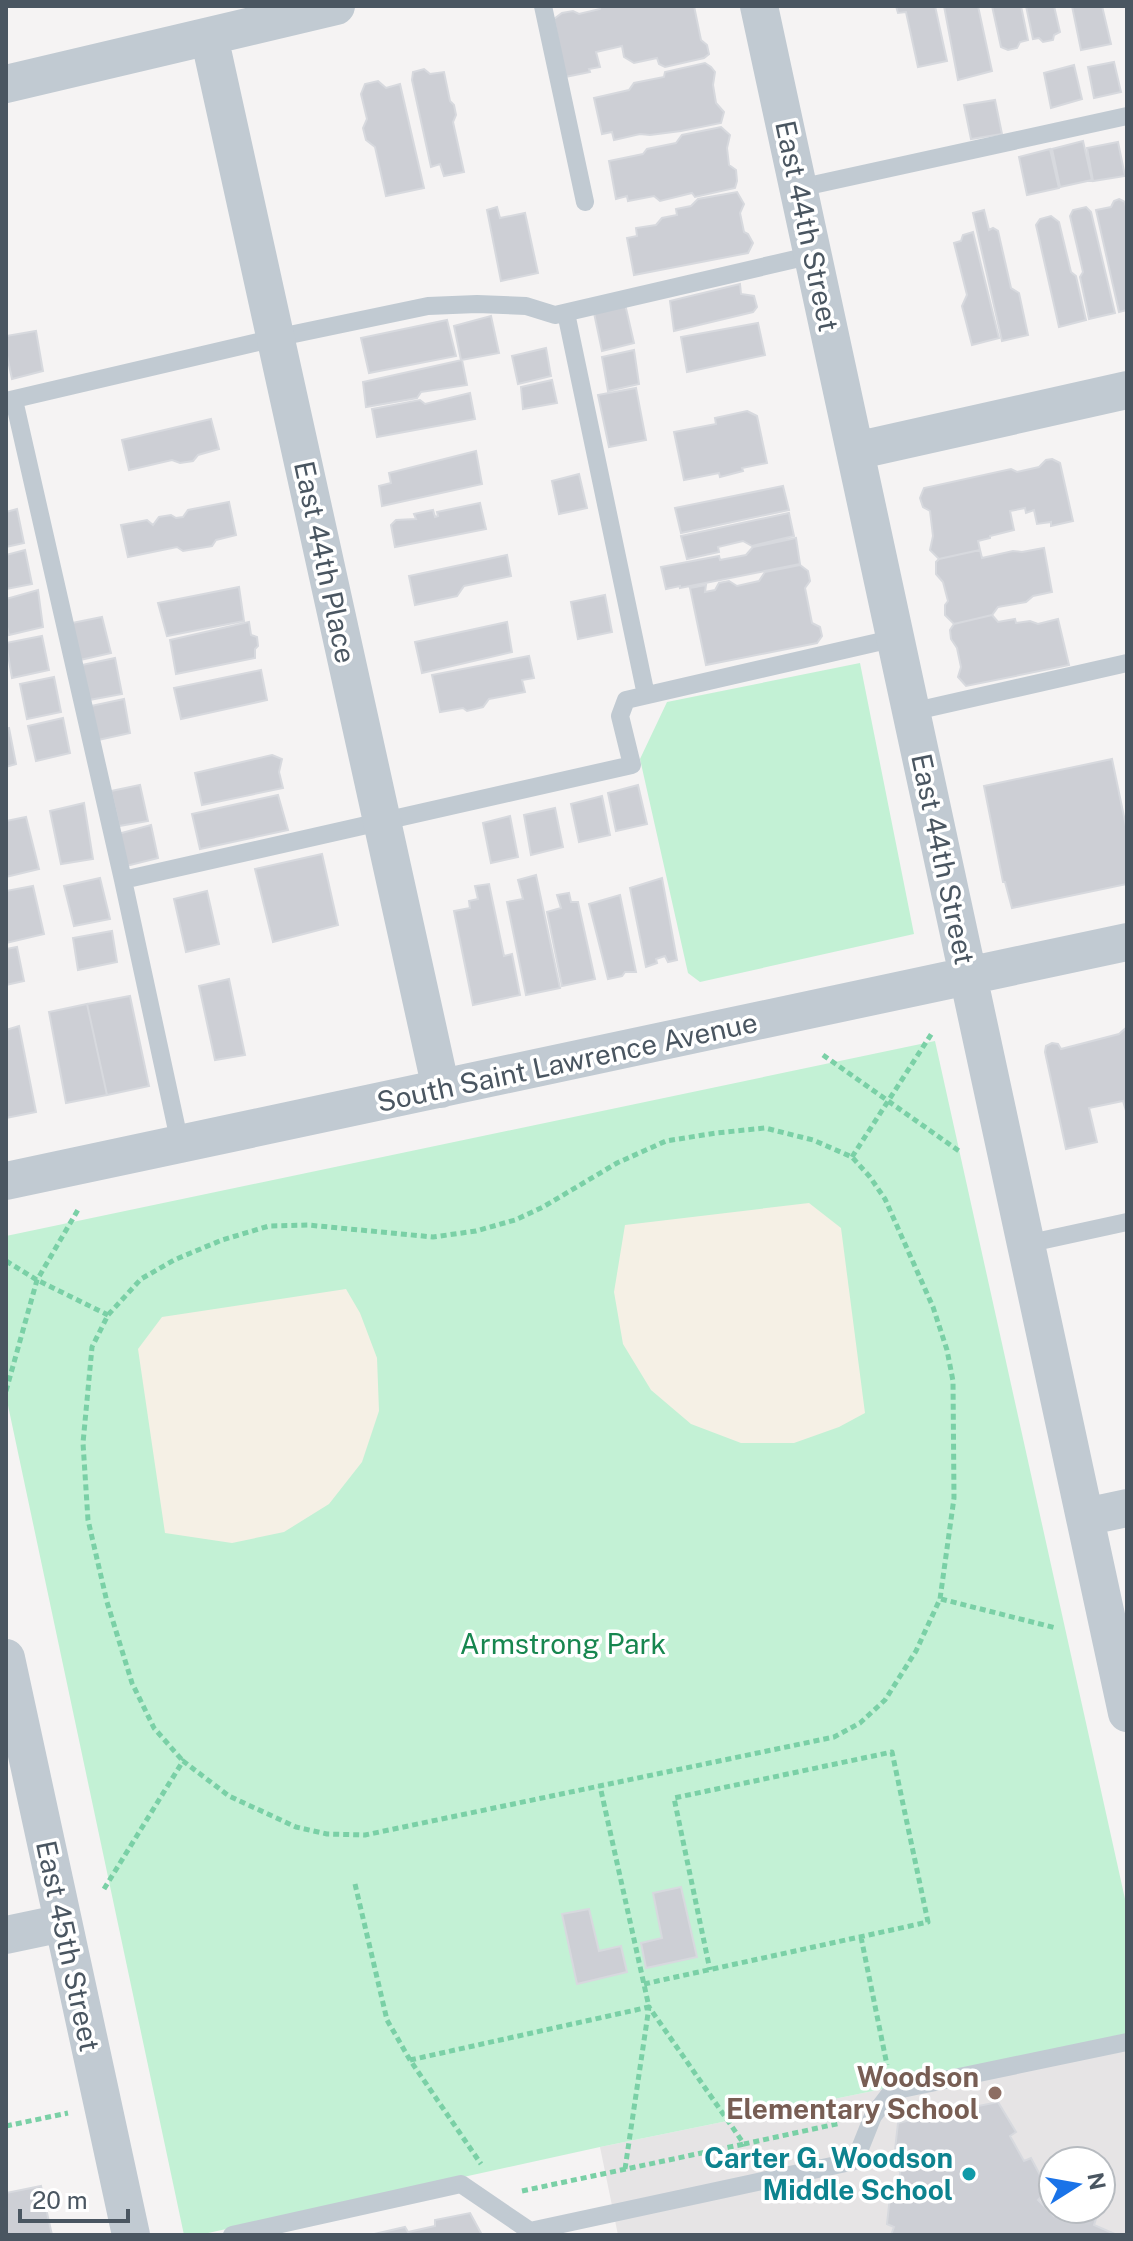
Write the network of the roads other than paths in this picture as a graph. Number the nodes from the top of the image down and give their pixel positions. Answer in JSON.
{"nodes":[{"id":1,"x":336,"y":6,"type":"edge"},
{"id":2,"x":543,"y":6,"type":"edge"},
{"id":3,"x":759,"y":6,"type":"edge"},
{"id":4,"x":209,"y":36,"type":"junction"},
{"id":5,"x":6,"y":84,"type":"edge"},
{"id":6,"x":1127,"y":116,"type":"edge"},
{"id":7,"x":799,"y":188,"type":"junction"},
{"id":8,"x":585,"y":202,"type":"dead end"},
{"id":9,"x":813,"y":255,"type":"junction"},
{"id":10,"x":566,"y":313,"type":"junction"},
{"id":11,"x":275,"y":338,"type":"junction"},
{"id":12,"x":1127,"y":390,"type":"edge"},
{"id":13,"x":10,"y":400,"type":"edge"},
{"id":14,"x":855,"y":451,"type":"junction"},
{"id":15,"x":896,"y":638,"type":"junction"},
{"id":16,"x":1127,"y":663,"type":"edge"},
{"id":17,"x":646,"y":695,"type":"junction"},
{"id":18,"x":911,"y":712,"type":"junction"},
{"id":19,"x":382,"y":822,"type":"junction"},
{"id":20,"x":123,"y":880,"type":"junction"},
{"id":21,"x":1127,"y":942,"type":"edge"},
{"id":22,"x":968,"y":976,"type":"junction"},
{"id":23,"x":441,"y":1089,"type":"junction"},
{"id":24,"x":180,"y":1144,"type":"junction"},
{"id":25,"x":6,"y":1181,"type":"edge"},
{"id":26,"x":1127,"y":1222,"type":"edge"},
{"id":27,"x":1026,"y":1244,"type":"junction"},
{"id":28,"x":1127,"y":1508,"type":"edge"},
{"id":29,"x":1085,"y":1517,"type":"junction"},
{"id":30,"x":6,"y":1658,"type":"edge"},
{"id":31,"x":1127,"y":1713,"type":"edge"},
{"id":32,"x":63,"y":1923,"type":"junction"},
{"id":33,"x":6,"y":1935,"type":"edge"},
{"id":34,"x":1127,"y":2042,"type":"edge"},
{"id":35,"x":131,"y":2235,"type":"edge"},
{"id":36,"x":232,"y":2235,"type":"edge"}],
"edges":[{"from":1,"to":4,"type":"street"},
{"from":2,"to":8,"type":"lane"},
{"from":3,"to":7,"type":"street","name":"East 44th Street"},
{"from":4,"to":5,"type":"street"},
{"from":4,"to":11,"type":"street","name":"East 44th Place"},
{"from":6,"to":7,"type":"lane"},
{"from":7,"to":9,"type":"street","name":"East 44th Street"},
{"from":9,"to":10,"type":"lane"},
{"from":9,"to":14,"type":"street","name":"East 44th Street"},
{"from":10,"to":11,"type":"lane"},
{"from":10,"to":17,"type":"lane"},
{"from":11,"to":13,"type":"lane"},
{"from":11,"to":19,"type":"street","name":"East 44th Place"},
{"from":12,"to":14,"type":"street"},
{"from":13,"to":20,"type":"lane"},
{"from":14,"to":15,"type":"street","name":"East 44th Street"},
{"from":15,"to":17,"type":"lane"},
{"from":15,"to":18,"type":"street","name":"East 44th Street"},
{"from":16,"to":18,"type":"lane"},
{"from":17,"to":19,"type":"lane"},
{"from":18,"to":22,"type":"street","name":"East 44th Street"},
{"from":19,"to":20,"type":"lane"},
{"from":19,"to":23,"type":"street","name":"East 44th Place"},
{"from":20,"to":24,"type":"lane"},
{"from":21,"to":22,"type":"street","name":"South Saint Lawrence Avenue"},
{"from":22,"to":23,"type":"street","name":"South Saint Lawrence Avenue"},
{"from":22,"to":27,"type":"street","name":"East 44th Street"},
{"from":23,"to":24,"type":"street","name":"South Saint Lawrence Avenue"},
{"from":24,"to":25,"type":"street","name":"South Saint Lawrence Avenue"},
{"from":26,"to":27,"type":"lane"},
{"from":27,"to":29,"type":"street","name":"East 44th Street"},
{"from":28,"to":29,"type":"street"},
{"from":29,"to":31,"type":"street","name":"East 44th Street"},
{"from":30,"to":32,"type":"street","name":"East 45th Street"},
{"from":32,"to":33,"type":"street"},
{"from":32,"to":35,"type":"street","name":"East 45th Street"},
{"from":34,"to":36,"type":"lane"}]}
